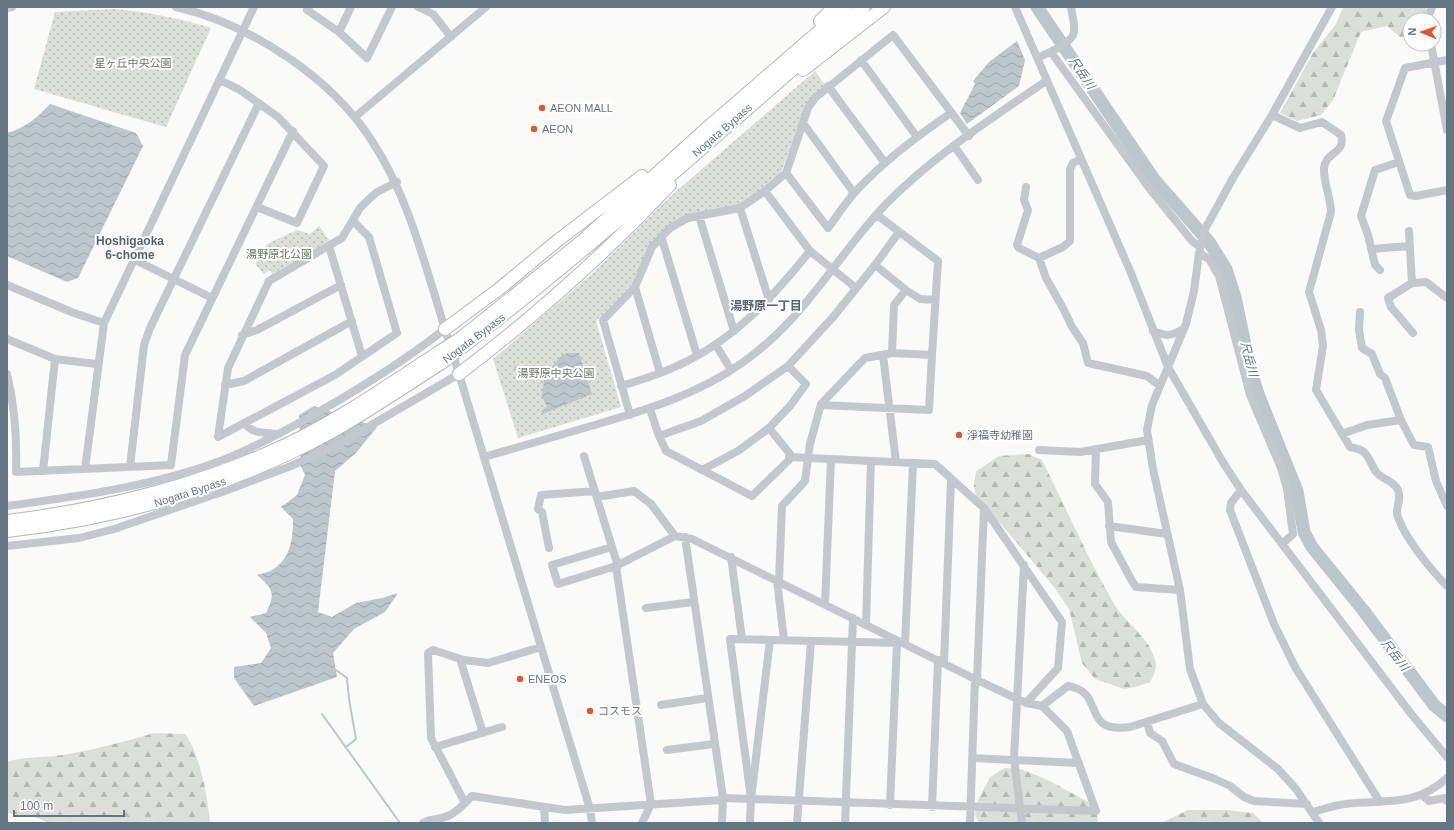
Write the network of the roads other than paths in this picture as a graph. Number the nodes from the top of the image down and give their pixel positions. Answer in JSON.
{"nodes":[{"id":1,"x":12,"y":7,"type":"edge"},
{"id":2,"x":176,"y":7,"type":"edge"},
{"id":3,"x":254,"y":7,"type":"edge"},
{"id":4,"x":309,"y":7,"type":"edge"},
{"id":5,"x":351,"y":7,"type":"edge"},
{"id":6,"x":392,"y":7,"type":"edge"},
{"id":7,"x":418,"y":7,"type":"edge"},
{"id":8,"x":486,"y":7,"type":"edge"},
{"id":9,"x":834,"y":7,"type":"edge"},
{"id":10,"x":847,"y":7,"type":"edge"},
{"id":11,"x":864,"y":7,"type":"edge"},
{"id":12,"x":884,"y":7,"type":"edge"},
{"id":13,"x":1015,"y":7,"type":"edge"},
{"id":14,"x":1071,"y":7,"type":"edge"},
{"id":15,"x":1332,"y":7,"type":"edge"},
{"id":16,"x":7,"y":8,"type":"edge"},
{"id":17,"x":434,"y":10,"type":"edge"},
{"id":18,"x":243,"y":30,"type":"junction"},
{"id":19,"x":339,"y":32,"type":"junction"},
{"id":20,"x":452,"y":37,"type":"junction"},
{"id":21,"x":1051,"y":52,"type":"junction"},
{"id":22,"x":1432,"y":52,"type":"edge"},
{"id":23,"x":1037,"y":58,"type":"junction"},
{"id":24,"x":861,"y":60,"type":"junction"},
{"id":25,"x":1447,"y":60,"type":"edge"},
{"id":26,"x":1434,"y":62,"type":"junction"},
{"id":27,"x":220,"y":80,"type":"junction"},
{"id":28,"x":1046,"y":81,"type":"junction"},
{"id":29,"x":828,"y":86,"type":"junction"},
{"id":30,"x":757,"y":100,"type":"junction"},
{"id":31,"x":259,"y":103,"type":"junction"},
{"id":32,"x":735,"y":104,"type":"junction"},
{"id":33,"x":951,"y":113,"type":"junction"},
{"id":34,"x":1272,"y":115,"type":"junction"},
{"id":35,"x":355,"y":117,"type":"junction"},
{"id":36,"x":803,"y":123,"type":"junction"},
{"id":37,"x":1447,"y":130,"type":"edge"},
{"id":38,"x":293,"y":131,"type":"junction"},
{"id":39,"x":712,"y":131,"type":"junction"},
{"id":40,"x":969,"y":136,"type":"junction"},
{"id":41,"x":917,"y":137,"type":"junction"},
{"id":42,"x":955,"y":147,"type":"junction"},
{"id":43,"x":1081,"y":159,"type":"junction"},
{"id":44,"x":1399,"y":162,"type":"junction"},
{"id":45,"x":884,"y":163,"type":"junction"},
{"id":46,"x":786,"y":173,"type":"junction"},
{"id":47,"x":978,"y":180,"type":"dead end"},
{"id":48,"x":397,"y":182,"type":"junction"},
{"id":49,"x":1026,"y":187,"type":"dead end"},
{"id":50,"x":1447,"y":190,"type":"edge"},
{"id":51,"x":765,"y":191,"type":"junction"},
{"id":52,"x":854,"y":193,"type":"junction"},
{"id":53,"x":257,"y":207,"type":"junction"},
{"id":54,"x":740,"y":208,"type":"junction"},
{"id":55,"x":877,"y":215,"type":"junction"},
{"id":56,"x":699,"y":216,"type":"junction"},
{"id":57,"x":354,"y":222,"type":"junction"},
{"id":58,"x":1409,"y":231,"type":"dead end"},
{"id":59,"x":899,"y":232,"type":"junction"},
{"id":60,"x":662,"y":236,"type":"junction"},
{"id":61,"x":329,"y":246,"type":"junction"},
{"id":62,"x":1410,"y":246,"type":"junction"},
{"id":63,"x":1200,"y":249,"type":"junction"},
{"id":64,"x":1371,"y":249,"type":"junction"},
{"id":65,"x":810,"y":251,"type":"junction"},
{"id":66,"x":1039,"y":258,"type":"junction"},
{"id":67,"x":133,"y":259,"type":"junction"},
{"id":68,"x":875,"y":265,"type":"junction"},
{"id":69,"x":833,"y":270,"type":"junction"},
{"id":70,"x":1380,"y":270,"type":"dead end"},
{"id":71,"x":173,"y":279,"type":"junction"},
{"id":72,"x":7,"y":284,"type":"edge"},
{"id":73,"x":1412,"y":284,"type":"junction"},
{"id":74,"x":341,"y":285,"type":"junction"},
{"id":75,"x":635,"y":287,"type":"junction"},
{"id":76,"x":856,"y":288,"type":"junction"},
{"id":77,"x":906,"y":290,"type":"junction"},
{"id":78,"x":212,"y":298,"type":"junction"},
{"id":79,"x":1447,"y":298,"type":"edge"},
{"id":80,"x":769,"y":300,"type":"junction"},
{"id":81,"x":935,"y":300,"type":"junction"},
{"id":82,"x":1360,"y":312,"type":"dead end"},
{"id":83,"x":352,"y":321,"type":"junction"},
{"id":84,"x":104,"y":323,"type":"junction"},
{"id":85,"x":445,"y":329,"type":"junction"},
{"id":86,"x":1184,"y":329,"type":"junction"},
{"id":87,"x":734,"y":331,"type":"junction"},
{"id":88,"x":1153,"y":331,"type":"junction"},
{"id":89,"x":1414,"y":333,"type":"dead end"},
{"id":90,"x":242,"y":335,"type":"junction"},
{"id":91,"x":7,"y":339,"type":"edge"},
{"id":92,"x":716,"y":345,"type":"junction"},
{"id":93,"x":892,"y":353,"type":"junction"},
{"id":94,"x":883,"y":355,"type":"junction"},
{"id":95,"x":932,"y":355,"type":"junction"},
{"id":96,"x":362,"y":356,"type":"junction"},
{"id":97,"x":697,"y":356,"type":"junction"},
{"id":98,"x":55,"y":359,"type":"junction"},
{"id":99,"x":98,"y":364,"type":"junction"},
{"id":100,"x":788,"y":366,"type":"junction"},
{"id":101,"x":1168,"y":367,"type":"junction"},
{"id":102,"x":731,"y":370,"type":"junction"},
{"id":103,"x":660,"y":373,"type":"junction"},
{"id":104,"x":7,"y":374,"type":"edge"},
{"id":105,"x":459,"y":374,"type":"junction"},
{"id":106,"x":225,"y":384,"type":"junction"},
{"id":107,"x":621,"y":386,"type":"junction"},
{"id":108,"x":1160,"y":386,"type":"junction"},
{"id":109,"x":821,"y":405,"type":"junction"},
{"id":110,"x":890,"y":407,"type":"junction"},
{"id":111,"x":650,"y":409,"type":"junction"},
{"id":112,"x":630,"y":414,"type":"junction"},
{"id":113,"x":1401,"y":420,"type":"junction"},
{"id":114,"x":245,"y":423,"type":"junction"},
{"id":115,"x":769,"y":428,"type":"junction"},
{"id":116,"x":279,"y":434,"type":"junction"},
{"id":117,"x":1342,"y":434,"type":"junction"},
{"id":118,"x":659,"y":436,"type":"junction"},
{"id":119,"x":1148,"y":440,"type":"junction"},
{"id":120,"x":1096,"y":449,"type":"junction"},
{"id":121,"x":1039,"y":450,"type":"dead end"},
{"id":122,"x":584,"y":456,"type":"dead end"},
{"id":123,"x":484,"y":457,"type":"junction"},
{"id":124,"x":789,"y":457,"type":"junction"},
{"id":125,"x":807,"y":458,"type":"junction"},
{"id":126,"x":831,"y":459,"type":"junction"},
{"id":127,"x":871,"y":461,"type":"junction"},
{"id":128,"x":896,"y":462,"type":"junction"},
{"id":129,"x":913,"y":463,"type":"junction"},
{"id":130,"x":130,"y":467,"type":"junction"},
{"id":131,"x":85,"y":469,"type":"junction"},
{"id":132,"x":702,"y":470,"type":"junction"},
{"id":133,"x":43,"y":471,"type":"junction"},
{"id":134,"x":951,"y":480,"type":"junction"},
{"id":135,"x":1241,"y":490,"type":"junction"},
{"id":136,"x":596,"y":494,"type":"junction"},
{"id":137,"x":7,"y":506,"type":"edge"},
{"id":138,"x":1447,"y":506,"type":"edge"},
{"id":139,"x":984,"y":508,"type":"junction"},
{"id":140,"x":7,"y":521,"type":"edge"},
{"id":141,"x":38,"y":522,"type":"junction"},
{"id":142,"x":1109,"y":526,"type":"junction"},
{"id":143,"x":7,"y":531,"type":"edge"},
{"id":144,"x":1167,"y":534,"type":"junction"},
{"id":145,"x":676,"y":536,"type":"junction"},
{"id":146,"x":685,"y":537,"type":"junction"},
{"id":147,"x":1282,"y":544,"type":"junction"},
{"id":148,"x":7,"y":546,"type":"edge"},
{"id":149,"x":612,"y":547,"type":"junction"},
{"id":150,"x":549,"y":548,"type":"dead end"},
{"id":151,"x":731,"y":557,"type":"junction"},
{"id":152,"x":1024,"y":565,"type":"junction"},
{"id":153,"x":617,"y":566,"type":"junction"},
{"id":154,"x":778,"y":580,"type":"junction"},
{"id":155,"x":1447,"y":586,"type":"edge"},
{"id":156,"x":1180,"y":590,"type":"junction"},
{"id":157,"x":693,"y":602,"type":"junction"},
{"id":158,"x":825,"y":604,"type":"junction"},
{"id":159,"x":646,"y":608,"type":"dead end"},
{"id":160,"x":853,"y":618,"type":"junction"},
{"id":161,"x":866,"y":624,"type":"junction"},
{"id":162,"x":742,"y":639,"type":"junction"},
{"id":163,"x":770,"y":640,"type":"junction"},
{"id":164,"x":784,"y":640,"type":"junction"},
{"id":165,"x":811,"y":641,"type":"junction"},
{"id":166,"x":852,"y":642,"type":"junction"},
{"id":167,"x":902,"y":644,"type":"junction"},
{"id":168,"x":541,"y":647,"type":"junction"},
{"id":169,"x":460,"y":659,"type":"junction"},
{"id":170,"x":941,"y":662,"type":"junction"},
{"id":171,"x":976,"y":679,"type":"junction"},
{"id":172,"x":707,"y":698,"type":"junction"},
{"id":173,"x":1016,"y":698,"type":"junction"},
{"id":174,"x":1026,"y":703,"type":"junction"},
{"id":175,"x":1203,"y":704,"type":"junction"},
{"id":176,"x":661,"y":705,"type":"dead end"},
{"id":177,"x":1042,"y":706,"type":"junction"},
{"id":178,"x":1147,"y":722,"type":"junction"},
{"id":179,"x":502,"y":727,"type":"dead end"},
{"id":180,"x":483,"y":733,"type":"junction"},
{"id":181,"x":714,"y":744,"type":"junction"},
{"id":182,"x":436,"y":747,"type":"junction"},
{"id":183,"x":667,"y":750,"type":"dead end"},
{"id":184,"x":1447,"y":757,"type":"edge"},
{"id":185,"x":972,"y":758,"type":"junction"},
{"id":186,"x":1014,"y":760,"type":"junction"},
{"id":187,"x":1079,"y":763,"type":"junction"},
{"id":188,"x":1447,"y":778,"type":"edge"},
{"id":189,"x":1422,"y":795,"type":"junction"},
{"id":190,"x":723,"y":799,"type":"junction"},
{"id":191,"x":751,"y":799,"type":"junction"},
{"id":192,"x":798,"y":801,"type":"junction"},
{"id":193,"x":1447,"y":801,"type":"edge"},
{"id":194,"x":1380,"y":802,"type":"junction"},
{"id":195,"x":465,"y":803,"type":"junction"},
{"id":196,"x":846,"y":803,"type":"junction"},
{"id":197,"x":651,"y":804,"type":"junction"},
{"id":198,"x":1307,"y":804,"type":"junction"},
{"id":199,"x":890,"y":805,"type":"junction"},
{"id":200,"x":544,"y":807,"type":"junction"},
{"id":201,"x":932,"y":807,"type":"junction"},
{"id":202,"x":970,"y":808,"type":"junction"},
{"id":203,"x":590,"y":809,"type":"junction"},
{"id":204,"x":1021,"y":809,"type":"junction"},
{"id":205,"x":1313,"y":812,"type":"junction"},
{"id":206,"x":423,"y":823,"type":"edge"},
{"id":207,"x":544,"y":823,"type":"edge"},
{"id":208,"x":592,"y":823,"type":"edge"},
{"id":209,"x":642,"y":823,"type":"edge"},
{"id":210,"x":722,"y":823,"type":"edge"},
{"id":211,"x":750,"y":823,"type":"edge"},
{"id":212,"x":797,"y":823,"type":"edge"},
{"id":213,"x":845,"y":823,"type":"edge"},
{"id":214,"x":970,"y":823,"type":"edge"},
{"id":215,"x":1022,"y":823,"type":"edge"},
{"id":216,"x":1319,"y":823,"type":"edge"}],
"edges":[{"from":1,"to":16,"type":"street"},
{"from":2,"to":18,"type":"street"},
{"from":3,"to":18,"type":"street"},
{"from":4,"to":19,"type":"street"},
{"from":5,"to":19,"type":"street"},
{"from":6,"to":19,"type":"street"},
{"from":7,"to":17,"type":"street"},
{"from":8,"to":20,"type":"street"},
{"from":9,"to":32,"type":"highway"},
{"from":10,"to":32,"type":"highway","name":"Nogata Bypass"},
{"from":11,"to":30,"type":"highway","name":"Nogata Bypass"},
{"from":12,"to":30,"type":"highway"},
{"from":13,"to":23,"type":"street"},
{"from":14,"to":21,"type":"street"},
{"from":15,"to":34,"type":"street"},
{"from":17,"to":20,"type":"street"},
{"from":18,"to":27,"type":"street"},
{"from":18,"to":35,"type":"street"},
{"from":20,"to":35,"type":"street"},
{"from":21,"to":23,"type":"street"},
{"from":21,"to":63,"type":"street"},
{"from":22,"to":26,"type":"street"},
{"from":23,"to":28,"type":"street"},
{"from":24,"to":29,"type":"street"},
{"from":24,"to":33,"type":"street"},
{"from":24,"to":41,"type":"street"},
{"from":25,"to":26,"type":"street"},
{"from":26,"to":37,"type":"street"},
{"from":26,"to":44,"type":"street"},
{"from":27,"to":31,"type":"street"},
{"from":27,"to":67,"type":"street"},
{"from":28,"to":40,"type":"street"},
{"from":28,"to":43,"type":"street"},
{"from":29,"to":36,"type":"street"},
{"from":29,"to":45,"type":"street"},
{"from":30,"to":39,"type":"highway","name":"Nogata Bypass"},
{"from":31,"to":38,"type":"street"},
{"from":31,"to":71,"type":"street"},
{"from":32,"to":39,"type":"highway","name":"Nogata Bypass"},
{"from":33,"to":40,"type":"street"},
{"from":33,"to":41,"type":"street"},
{"from":34,"to":63,"type":"street"},
{"from":34,"to":117,"type":"street"},
{"from":35,"to":48,"type":"street"},
{"from":36,"to":46,"type":"street"},
{"from":36,"to":52,"type":"street"},
{"from":38,"to":53,"type":"street"},
{"from":38,"to":53,"type":"street"},
{"from":39,"to":85,"type":"highway"},
{"from":39,"to":105,"type":"highway"},
{"from":39,"to":141,"type":"highway","name":"Nogata Bypass","bridge":true},
{"from":40,"to":42,"type":"street"},
{"from":41,"to":45,"type":"street"},
{"from":42,"to":47,"type":"street"},
{"from":42,"to":55,"type":"street"},
{"from":43,"to":66,"type":"street"},
{"from":43,"to":88,"type":"street"},
{"from":44,"to":50,"type":"street"},
{"from":44,"to":64,"type":"street"},
{"from":45,"to":52,"type":"street"},
{"from":46,"to":51,"type":"street"},
{"from":46,"to":52,"type":"street"},
{"from":48,"to":57,"type":"street"},
{"from":48,"to":85,"type":"street"},
{"from":49,"to":66,"type":"street"},
{"from":51,"to":54,"type":"street"},
{"from":51,"to":65,"type":"street"},
{"from":53,"to":78,"type":"street"},
{"from":54,"to":56,"type":"street"},
{"from":54,"to":80,"type":"street"},
{"from":55,"to":59,"type":"street"},
{"from":55,"to":69,"type":"street"},
{"from":56,"to":60,"type":"street"},
{"from":56,"to":87,"type":"street"},
{"from":57,"to":61,"type":"street"},
{"from":57,"to":96,"type":"street"},
{"from":58,"to":62,"type":"street"},
{"from":59,"to":68,"type":"street"},
{"from":59,"to":81,"type":"street"},
{"from":60,"to":75,"type":"street"},
{"from":60,"to":97,"type":"street"},
{"from":61,"to":74,"type":"street"},
{"from":61,"to":90,"type":"street"},
{"from":62,"to":64,"type":"street"},
{"from":62,"to":73,"type":"street"},
{"from":63,"to":86,"type":"street"},
{"from":63,"to":147,"type":"street"},
{"from":64,"to":70,"type":"street"},
{"from":65,"to":69,"type":"street"},
{"from":65,"to":80,"type":"street"},
{"from":66,"to":108,"type":"street"},
{"from":67,"to":71,"type":"street"},
{"from":67,"to":84,"type":"street"},
{"from":68,"to":76,"type":"street"},
{"from":68,"to":77,"type":"street"},
{"from":69,"to":76,"type":"street"},
{"from":69,"to":102,"type":"street"},
{"from":71,"to":78,"type":"street"},
{"from":71,"to":130,"type":"street"},
{"from":72,"to":84,"type":"street"},
{"from":73,"to":79,"type":"street"},
{"from":73,"to":89,"type":"street"},
{"from":74,"to":83,"type":"street"},
{"from":74,"to":90,"type":"street"},
{"from":75,"to":103,"type":"street"},
{"from":75,"to":107,"type":"street"},
{"from":76,"to":100,"type":"street"},
{"from":77,"to":81,"type":"street"},
{"from":77,"to":93,"type":"street"},
{"from":78,"to":130,"type":"street"},
{"from":80,"to":87,"type":"street"},
{"from":81,"to":95,"type":"street"},
{"from":82,"to":113,"type":"street"},
{"from":83,"to":96,"type":"street"},
{"from":83,"to":106,"type":"street"},
{"from":84,"to":99,"type":"street"},
{"from":85,"to":105,"type":"street"},
{"from":85,"to":116,"type":"street"},
{"from":86,"to":88,"type":"street"},
{"from":86,"to":101,"type":"street"},
{"from":87,"to":92,"type":"street"},
{"from":88,"to":101,"type":"street"},
{"from":90,"to":106,"type":"street"},
{"from":91,"to":98,"type":"street"},
{"from":92,"to":97,"type":"street"},
{"from":92,"to":102,"type":"street"},
{"from":93,"to":94,"type":"street"},
{"from":93,"to":95,"type":"street"},
{"from":94,"to":109,"type":"street"},
{"from":94,"to":110,"type":"street"},
{"from":95,"to":110,"type":"street"},
{"from":96,"to":114,"type":"street"},
{"from":97,"to":103,"type":"street"},
{"from":98,"to":99,"type":"street"},
{"from":98,"to":133,"type":"street"},
{"from":99,"to":131,"type":"street"},
{"from":100,"to":115,"type":"street"},
{"from":100,"to":118,"type":"street"},
{"from":101,"to":108,"type":"street"},
{"from":101,"to":135,"type":"street"},
{"from":102,"to":111,"type":"street"},
{"from":103,"to":107,"type":"street"},
{"from":104,"to":133,"type":"street"},
{"from":105,"to":123,"type":"street"},
{"from":105,"to":148,"type":"street"},
{"from":106,"to":114,"type":"street"},
{"from":107,"to":112,"type":"street"},
{"from":108,"to":119,"type":"street"},
{"from":109,"to":110,"type":"street"},
{"from":109,"to":125,"type":"street"},
{"from":110,"to":128,"type":"street"},
{"from":111,"to":112,"type":"street"},
{"from":111,"to":118,"type":"street"},
{"from":112,"to":123,"type":"street"},
{"from":113,"to":117,"type":"street"},
{"from":113,"to":138,"type":"street"},
{"from":114,"to":116,"type":"street"},
{"from":115,"to":124,"type":"street"},
{"from":115,"to":132,"type":"street"},
{"from":116,"to":137,"type":"street"},
{"from":117,"to":155,"type":"street"},
{"from":118,"to":132,"type":"street"},
{"from":119,"to":120,"type":"street"},
{"from":119,"to":144,"type":"street"},
{"from":120,"to":121,"type":"street"},
{"from":120,"to":142,"type":"street"},
{"from":122,"to":136,"type":"street"},
{"from":123,"to":168,"type":"street"},
{"from":124,"to":125,"type":"street"},
{"from":124,"to":132,"type":"street"},
{"from":125,"to":126,"type":"street"},
{"from":125,"to":154,"type":"street"},
{"from":126,"to":127,"type":"street"},
{"from":126,"to":158,"type":"street"},
{"from":127,"to":128,"type":"street"},
{"from":127,"to":161,"type":"street"},
{"from":128,"to":129,"type":"street"},
{"from":129,"to":134,"type":"street"},
{"from":129,"to":167,"type":"street"},
{"from":130,"to":131,"type":"street"},
{"from":131,"to":133,"type":"street"},
{"from":134,"to":139,"type":"street"},
{"from":134,"to":170,"type":"street"},
{"from":135,"to":147,"type":"street"},
{"from":135,"to":194,"type":"street"},
{"from":136,"to":145,"type":"street"},
{"from":136,"to":149,"type":"street"},
{"from":136,"to":150,"type":"street"},
{"from":139,"to":152,"type":"street"},
{"from":139,"to":171,"type":"street"},
{"from":140,"to":141,"type":"highway","name":"Nogata Bypass"},
{"from":141,"to":143,"type":"highway","name":"Nogata Bypass"},
{"from":142,"to":144,"type":"street"},
{"from":142,"to":156,"type":"street"},
{"from":144,"to":156,"type":"street"},
{"from":145,"to":146,"type":"street"},
{"from":145,"to":153,"type":"street"},
{"from":146,"to":151,"type":"street"},
{"from":146,"to":157,"type":"street"},
{"from":147,"to":184,"type":"street"},
{"from":149,"to":153,"type":"street"},
{"from":149,"to":153,"type":"street"},
{"from":151,"to":154,"type":"street"},
{"from":151,"to":162,"type":"street"},
{"from":152,"to":173,"type":"street"},
{"from":152,"to":174,"type":"street"},
{"from":153,"to":197,"type":"street"},
{"from":154,"to":158,"type":"street"},
{"from":154,"to":164,"type":"street"},
{"from":156,"to":175,"type":"street"},
{"from":157,"to":159,"type":"street"},
{"from":157,"to":172,"type":"street"},
{"from":158,"to":160,"type":"street"},
{"from":160,"to":161,"type":"street"},
{"from":160,"to":166,"type":"street"},
{"from":161,"to":167,"type":"street"},
{"from":162,"to":163,"type":"street"},
{"from":162,"to":191,"type":"street"},
{"from":163,"to":164,"type":"street"},
{"from":163,"to":191,"type":"street"},
{"from":164,"to":165,"type":"street"},
{"from":165,"to":166,"type":"street"},
{"from":165,"to":192,"type":"street"},
{"from":166,"to":167,"type":"street"},
{"from":166,"to":196,"type":"street"},
{"from":167,"to":170,"type":"street"},
{"from":167,"to":199,"type":"street"},
{"from":168,"to":169,"type":"street"},
{"from":168,"to":203,"type":"street"},
{"from":169,"to":180,"type":"street"},
{"from":169,"to":182,"type":"street"},
{"from":170,"to":171,"type":"street"},
{"from":170,"to":201,"type":"street"},
{"from":171,"to":173,"type":"street"},
{"from":171,"to":185,"type":"street"},
{"from":172,"to":176,"type":"street"},
{"from":172,"to":181,"type":"street"},
{"from":173,"to":174,"type":"street"},
{"from":173,"to":186,"type":"street"},
{"from":174,"to":177,"type":"street"},
{"from":175,"to":178,"type":"street"},
{"from":175,"to":198,"type":"street"},
{"from":177,"to":178,"type":"street"},
{"from":177,"to":187,"type":"street"},
{"from":178,"to":198,"type":"street"},
{"from":179,"to":180,"type":"street"},
{"from":180,"to":182,"type":"street"},
{"from":181,"to":183,"type":"street"},
{"from":181,"to":190,"type":"street"},
{"from":182,"to":195,"type":"street"},
{"from":185,"to":186,"type":"street"},
{"from":185,"to":202,"type":"street"},
{"from":186,"to":187,"type":"street"},
{"from":186,"to":204,"type":"street"},
{"from":187,"to":204,"type":"street"},
{"from":188,"to":189,"type":"street"},
{"from":189,"to":193,"type":"street"},
{"from":189,"to":194,"type":"street"},
{"from":190,"to":191,"type":"street"},
{"from":190,"to":197,"type":"street"},
{"from":190,"to":210,"type":"street"},
{"from":191,"to":192,"type":"street"},
{"from":191,"to":211,"type":"street"},
{"from":192,"to":196,"type":"street"},
{"from":192,"to":212,"type":"street"},
{"from":194,"to":205,"type":"street"},
{"from":195,"to":200,"type":"street"},
{"from":195,"to":206,"type":"street"},
{"from":196,"to":199,"type":"street"},
{"from":196,"to":213,"type":"street"},
{"from":197,"to":203,"type":"street"},
{"from":197,"to":209,"type":"street"},
{"from":198,"to":205,"type":"street"},
{"from":199,"to":201,"type":"street"},
{"from":200,"to":203,"type":"street"},
{"from":200,"to":207,"type":"street"},
{"from":201,"to":202,"type":"street"},
{"from":202,"to":204,"type":"street"},
{"from":202,"to":214,"type":"street"},
{"from":203,"to":208,"type":"street"},
{"from":204,"to":215,"type":"street"},
{"from":205,"to":216,"type":"street"}]}
